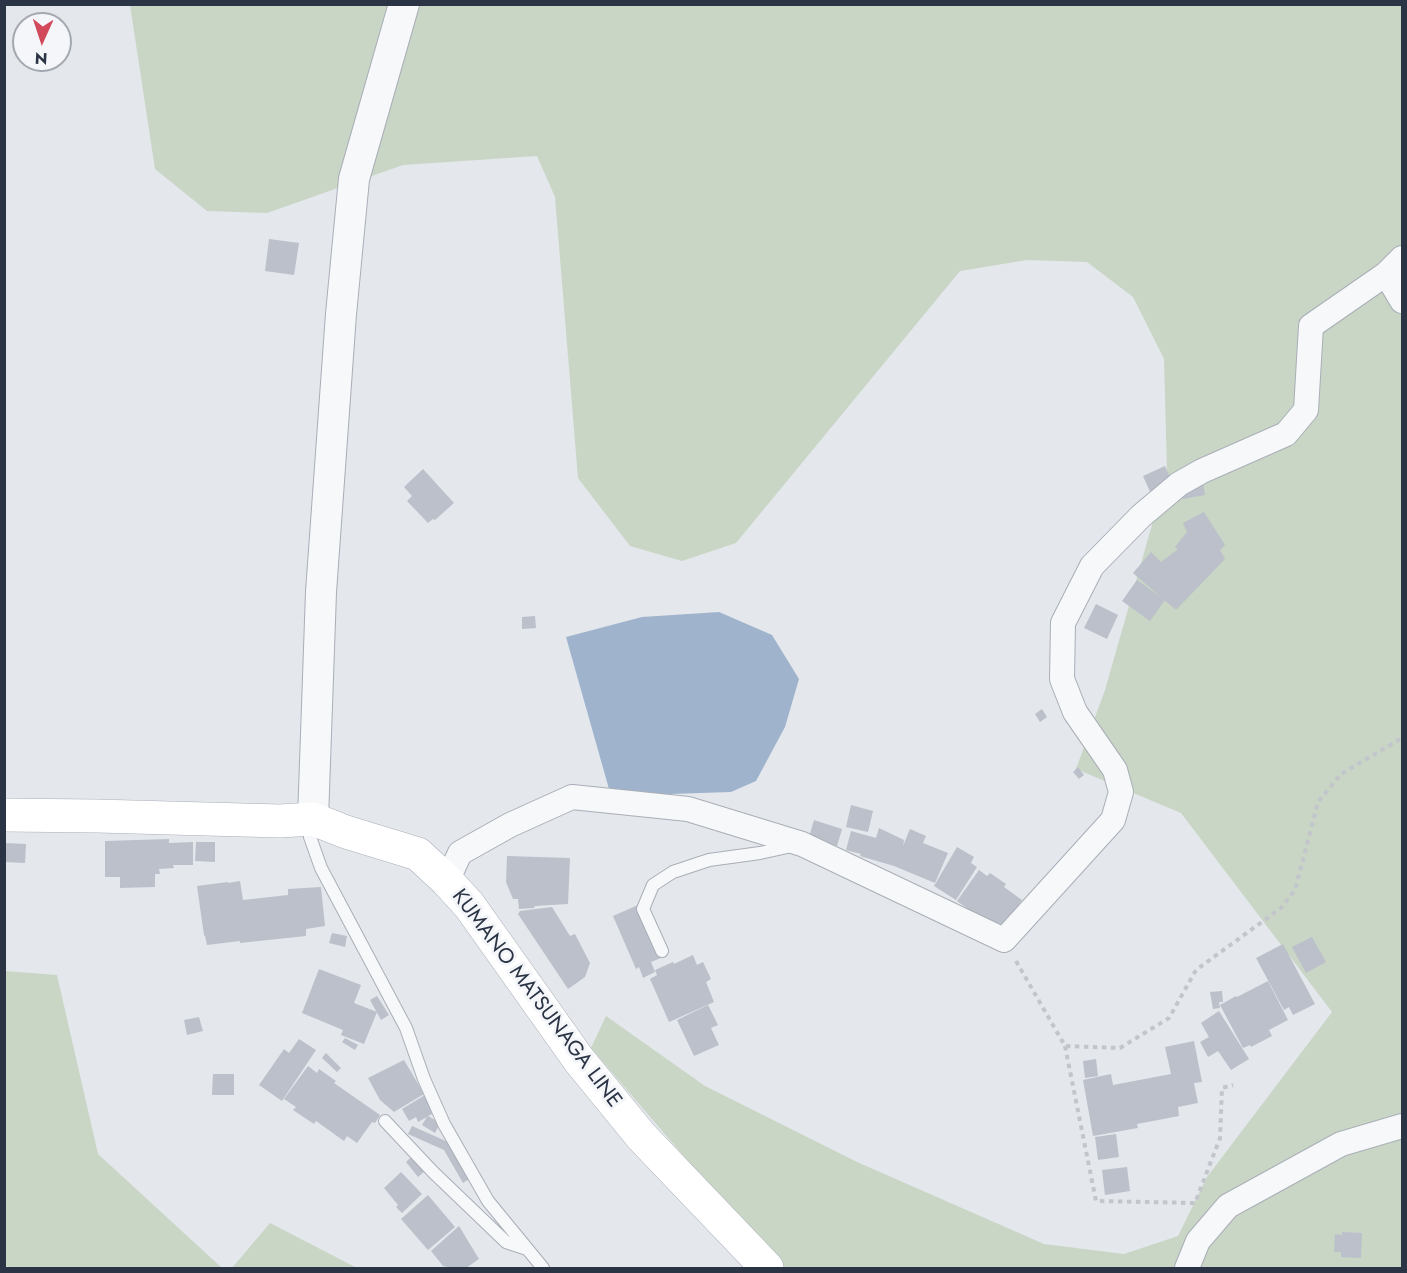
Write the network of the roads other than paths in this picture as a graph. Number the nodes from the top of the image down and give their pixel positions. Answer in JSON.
{"nodes":[{"id":1,"x":404,"y":4,"type":"edge"},
{"id":2,"x":1394,"y":266,"type":"edge"},
{"id":3,"x":1402,"y":301,"type":"edge"},
{"id":4,"x":4,"y":815,"type":"edge"},
{"id":5,"x":313,"y":819,"type":"junction"},
{"id":6,"x":802,"y":844,"type":"junction"},
{"id":7,"x":447,"y":881,"type":"junction"},
{"id":8,"x":662,"y":951,"type":"dead end"},
{"id":9,"x":385,"y":1121,"type":"dead end"},
{"id":10,"x":1402,"y":1126,"type":"edge"},
{"id":11,"x":528,"y":1250,"type":"junction"},
{"id":12,"x":543,"y":1269,"type":"edge"},
{"id":13,"x":766,"y":1269,"type":"edge"},
{"id":14,"x":1187,"y":1269,"type":"edge"}],
"edges":[{"from":1,"to":5,"type":"street"},
{"from":2,"to":3,"type":"street"},
{"from":2,"to":6,"type":"street"},
{"from":4,"to":5,"type":"main road","name":"KUMANO MATSUNAGA LINE"},
{"from":5,"to":7,"type":"main road","name":"KUMANO MATSUNAGA LINE"},
{"from":5,"to":11,"type":"lane"},
{"from":6,"to":7,"type":"street"},
{"from":6,"to":8,"type":"lane"},
{"from":7,"to":13,"type":"main road","name":"KUMANO MATSUNAGA LINE"},
{"from":9,"to":11,"type":"lane"},
{"from":10,"to":14,"type":"street"},
{"from":11,"to":12,"type":"lane"}]}
